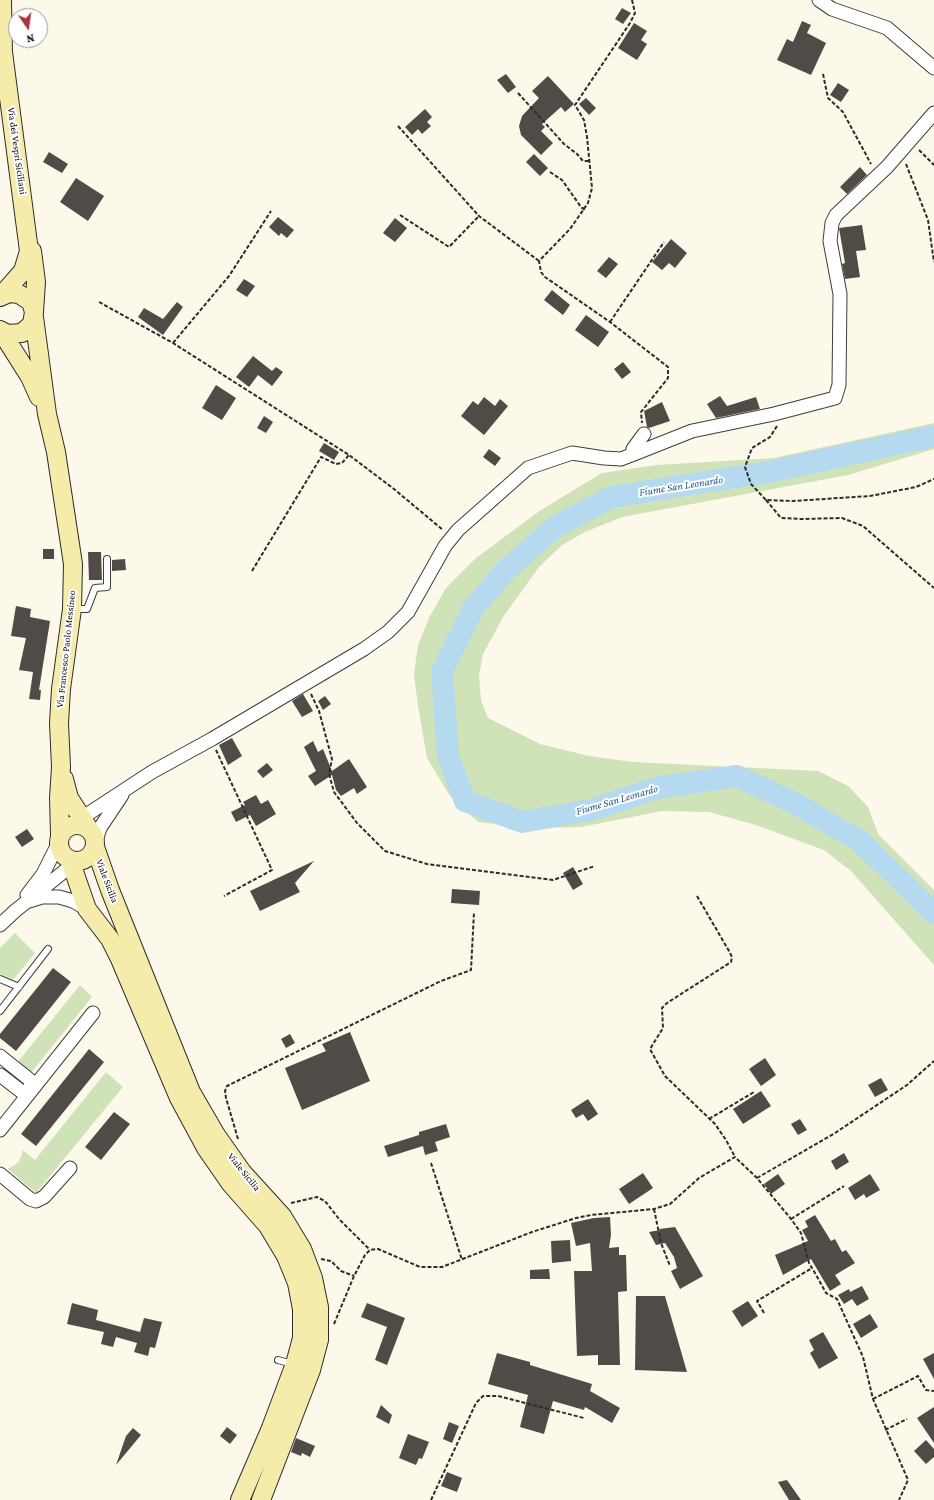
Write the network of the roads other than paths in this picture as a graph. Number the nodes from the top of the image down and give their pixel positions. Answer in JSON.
{"nodes":[{"id":1,"x":2,"y":0,"type":"edge"},
{"id":2,"x":819,"y":0,"type":"edge"},
{"id":3,"x":934,"y":68,"type":"edge"},
{"id":4,"x":934,"y":113,"type":"edge"},
{"id":5,"x":27,"y":231,"type":"junction"},
{"id":6,"x":7,"y":288,"type":"edge"},
{"id":7,"x":34,"y":314,"type":"junction"},
{"id":8,"x":0,"y":331,"type":"edge"},
{"id":9,"x":47,"y":414,"type":"junction"},
{"id":10,"x":644,"y":434,"type":"road end"},
{"id":11,"x":634,"y":454,"type":"junction"},
{"id":12,"x":107,"y":559,"type":"dead end"},
{"id":13,"x":72,"y":609,"type":"junction"},
{"id":14,"x":61,"y":767,"type":"junction"},
{"id":15,"x":128,"y":787,"type":"junction"},
{"id":16,"x":78,"y":835,"type":"junction"},
{"id":17,"x":74,"y":862,"type":"junction"},
{"id":18,"x":25,"y":902,"type":"junction"},
{"id":19,"x":87,"y":909,"type":"junction"},
{"id":20,"x":15,"y":911,"type":"junction"},
{"id":21,"x":0,"y":925,"type":"edge"},
{"id":22,"x":48,"y":949,"type":"dead end"},
{"id":23,"x":0,"y":979,"type":"edge"},
{"id":24,"x":19,"y":987,"type":"junction"},
{"id":25,"x":0,"y":1011,"type":"edge"},
{"id":26,"x":93,"y":1013,"type":"dead end"},
{"id":27,"x":0,"y":1056,"type":"edge"},
{"id":28,"x":0,"y":1075,"type":"edge"},
{"id":29,"x":30,"y":1090,"type":"junction"},
{"id":30,"x":0,"y":1130,"type":"edge"},
{"id":31,"x":70,"y":1168,"type":"dead end"},
{"id":32,"x":0,"y":1174,"type":"edge"},
{"id":33,"x":240,"y":1500,"type":"edge"},
{"id":34,"x":261,"y":1500,"type":"edge"}],
"edges":[{"from":1,"to":5,"type":"main road","name":"Via dei Vespri Siciliani"},
{"from":2,"to":3,"type":"street"},
{"from":4,"to":11,"type":"street"},
{"from":5,"to":6,"type":"main road"},
{"from":5,"to":7,"type":"main road"},
{"from":6,"to":7,"type":"main road"},
{"from":7,"to":8,"type":"main road"},
{"from":7,"to":9,"type":"main road"},
{"from":8,"to":9,"type":"main road"},
{"from":9,"to":13,"type":"main road","name":"Via Francesco Paolo Messineo"},
{"from":10,"to":11,"type":"street"},
{"from":11,"to":15,"type":"street"},
{"from":12,"to":13,"type":"lane"},
{"from":13,"to":14,"type":"main road","name":"Via Francesco Paolo Messineo"},
{"from":14,"to":16,"type":"main road"},
{"from":14,"to":16,"type":"main road"},
{"from":15,"to":16,"type":"street"},
{"from":15,"to":16,"type":"street"},
{"from":16,"to":17,"type":"main road","name":"Viale Sicilia"},
{"from":16,"to":17,"type":"main road"},
{"from":16,"to":20,"type":"street"},
{"from":16,"to":34,"type":"main road","name":"Viale Sicilia"},
{"from":17,"to":18,"type":"street"},
{"from":17,"to":19,"type":"main road","name":"Viale Sicilia"},
{"from":18,"to":19,"type":"street"},
{"from":18,"to":20,"type":"street"},
{"from":19,"to":33,"type":"main road","name":"Viale Sicilia"},
{"from":20,"to":21,"type":"street"},
{"from":22,"to":24,"type":"lane"},
{"from":23,"to":24,"type":"lane"},
{"from":24,"to":25,"type":"lane"},
{"from":26,"to":29,"type":"street"},
{"from":27,"to":29,"type":"street"},
{"from":28,"to":29,"type":"street"},
{"from":29,"to":30,"type":"street"},
{"from":31,"to":32,"type":"street"}]}
